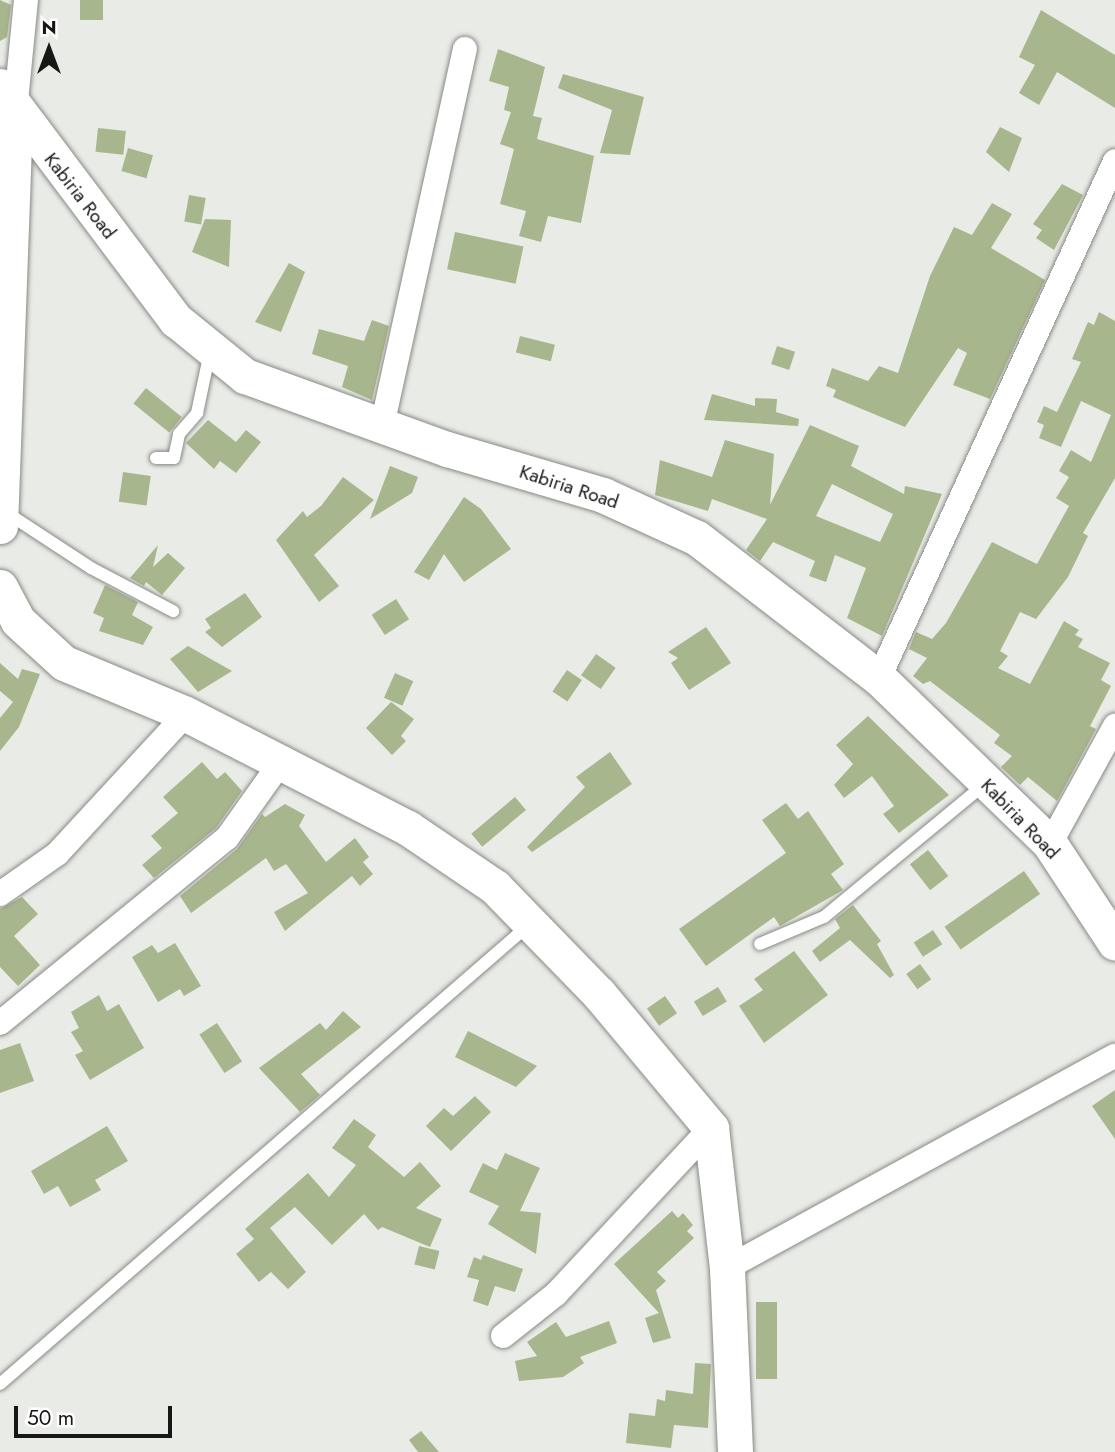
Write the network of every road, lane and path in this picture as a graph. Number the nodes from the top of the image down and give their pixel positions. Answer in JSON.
{"nodes":[{"id":1,"x":26,"y":0,"type":"edge"},
{"id":2,"x":465,"y":49,"type":"dead end"},
{"id":3,"x":8,"y":99,"type":"edge"},
{"id":4,"x":1115,"y":161,"type":"edge"},
{"id":5,"x":6,"y":224,"type":"edge"},
{"id":6,"x":211,"y":348,"type":"junction"},
{"id":7,"x":382,"y":425,"type":"junction"},
{"id":8,"x":156,"y":458,"type":"dead end"},
{"id":9,"x":1,"y":517,"type":"edge"},
{"id":10,"x":0,"y":587,"type":"edge"},
{"id":11,"x":173,"y":611,"type":"dead end"},
{"id":12,"x":879,"y":678,"type":"junction"},
{"id":13,"x":186,"y":714,"type":"junction"},
{"id":14,"x":1115,"y":726,"type":"edge"},
{"id":15,"x":281,"y":762,"type":"junction"},
{"id":16,"x":987,"y":783,"type":"junction"},
{"id":17,"x":1050,"y":844,"type":"junction"},
{"id":18,"x":0,"y":894,"type":"edge"},
{"id":19,"x":533,"y":922,"type":"junction"},
{"id":20,"x":1115,"y":943,"type":"edge"},
{"id":21,"x":760,"y":944,"type":"dead end"},
{"id":22,"x":0,"y":1023,"type":"edge"},
{"id":23,"x":1115,"y":1056,"type":"edge"},
{"id":24,"x":710,"y":1128,"type":"junction"},
{"id":25,"x":727,"y":1268,"type":"junction"},
{"id":26,"x":503,"y":1336,"type":"dead end"},
{"id":27,"x":0,"y":1384,"type":"edge"},
{"id":28,"x":735,"y":1452,"type":"edge"}],
"edges":[{"from":1,"to":3,"type":"street"},
{"from":2,"to":7,"type":"street"},
{"from":3,"to":5,"type":"main road"},
{"from":3,"to":6,"type":"main road","name":"Kabiria Road"},
{"from":4,"to":12,"type":"street"},
{"from":5,"to":9,"type":"main road"},
{"from":6,"to":7,"type":"main road","name":"Kabiria Road"},
{"from":6,"to":8,"type":"lane"},
{"from":7,"to":12,"type":"main road","name":"Kabiria Road"},
{"from":9,"to":11,"type":"lane"},
{"from":10,"to":13,"type":"main road"},
{"from":12,"to":16,"type":"main road","name":"Kabiria Road"},
{"from":13,"to":15,"type":"main road"},
{"from":13,"to":18,"type":"street"},
{"from":14,"to":17,"type":"street"},
{"from":15,"to":19,"type":"main road"},
{"from":15,"to":22,"type":"street"},
{"from":16,"to":17,"type":"main road","name":"Kabiria Road"},
{"from":16,"to":21,"type":"lane"},
{"from":17,"to":20,"type":"main road","name":"Kabiria Road"},
{"from":19,"to":24,"type":"main road"},
{"from":19,"to":27,"type":"lane"},
{"from":23,"to":25,"type":"street"},
{"from":24,"to":25,"type":"main road"},
{"from":24,"to":26,"type":"street"},
{"from":25,"to":28,"type":"main road"}]}
